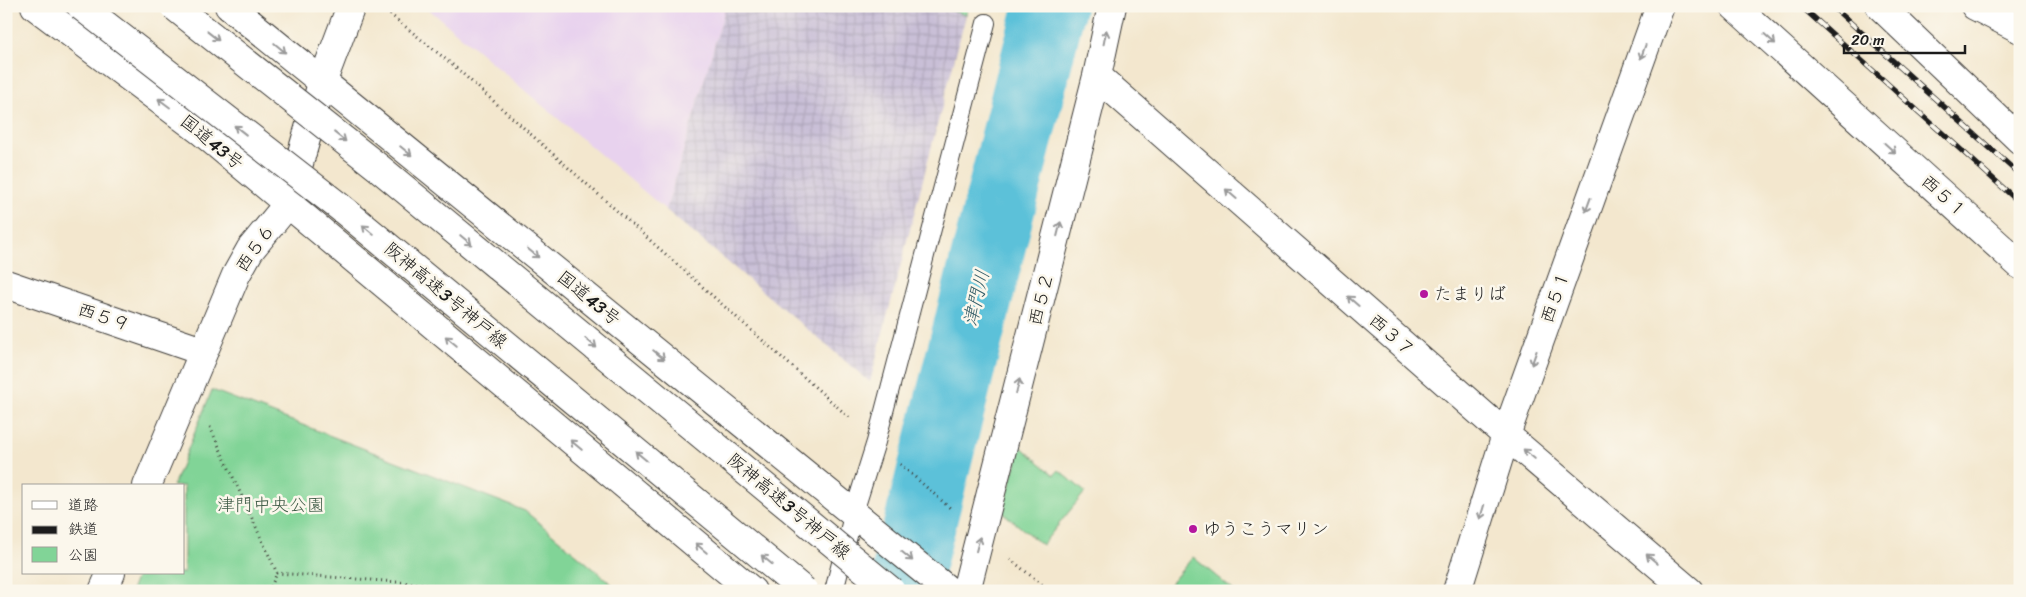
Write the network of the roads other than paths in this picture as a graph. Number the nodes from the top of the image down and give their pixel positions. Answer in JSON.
{"nodes":[{"id":1,"x":35,"y":6,"type":"edge"},
{"id":2,"x":81,"y":6,"type":"edge"},
{"id":3,"x":174,"y":6,"type":"edge"},
{"id":4,"x":229,"y":6,"type":"edge"},
{"id":5,"x":351,"y":6,"type":"edge"},
{"id":6,"x":1112,"y":6,"type":"edge"},
{"id":7,"x":1660,"y":6,"type":"edge"},
{"id":8,"x":1734,"y":6,"type":"edge"},
{"id":9,"x":1880,"y":6,"type":"edge"},
{"id":10,"x":1975,"y":6,"type":"edge"},
{"id":11,"x":986,"y":23,"type":"dead end"},
{"id":12,"x":2020,"y":29,"type":"edge"},
{"id":13,"x":1097,"y":76,"type":"junction"},
{"id":14,"x":322,"y":83,"type":"junction"},
{"id":15,"x":2020,"y":140,"type":"edge"},
{"id":16,"x":287,"y":205,"type":"junction"},
{"id":17,"x":2020,"y":265,"type":"edge"},
{"id":18,"x":6,"y":284,"type":"edge"},
{"id":19,"x":202,"y":351,"type":"junction"},
{"id":20,"x":1506,"y":435,"type":"junction"},
{"id":21,"x":148,"y":484,"type":"edge"},
{"id":22,"x":862,"y":518,"type":"junction"},
{"id":23,"x":111,"y":574,"type":"edge"},
{"id":24,"x":954,"y":590,"type":"edge"},
{"id":25,"x":103,"y":591,"type":"edge"},
{"id":26,"x":752,"y":591,"type":"edge"},
{"id":27,"x":804,"y":591,"type":"edge"},
{"id":28,"x":834,"y":591,"type":"edge"},
{"id":29,"x":891,"y":591,"type":"edge"},
{"id":30,"x":1457,"y":591,"type":"edge"},
{"id":31,"x":1689,"y":591,"type":"edge"}],
"edges":[{"from":16,"to":1,"type":"main road","name":"国道43号","one_way":true},
{"from":27,"to":2,"type":"main road","name":"阪神高速3号神戸線","one_way":true,"bridge":true},
{"from":3,"to":29,"type":"main road","name":"阪神高速3号神戸線","one_way":true,"bridge":true},
{"from":4,"to":14,"type":"main road","name":"国道43号","one_way":true},
{"from":5,"to":14,"type":"main road","name":"西５６"},
{"from":13,"to":6,"type":"main road","name":"西５２","one_way":true},
{"from":7,"to":20,"type":"main road","name":"西５１","one_way":true},
{"from":8,"to":17,"type":"main road","name":"西５１","one_way":true},
{"from":9,"to":15,"type":"main road"},
{"from":10,"to":12,"type":"main road"},
{"from":11,"to":22,"type":"lane"},
{"from":20,"to":13,"type":"main road","name":"西３７","one_way":true},
{"from":24,"to":13,"type":"main road","name":"西５２","one_way":true},
{"from":14,"to":16,"type":"main road","name":"西５６"},
{"from":14,"to":22,"type":"main road","name":"国道43号","one_way":true},
{"from":16,"to":19,"type":"main road","name":"西５６"},
{"from":26,"to":16,"type":"main road","name":"国道43号","one_way":true},
{"from":18,"to":19,"type":"main road","name":"西５９"},
{"from":19,"to":21,"type":"main road","name":"西５６"},
{"from":20,"to":30,"type":"main road","name":"西５１","one_way":true},
{"from":31,"to":20,"type":"main road","name":"西３７","one_way":true},
{"from":22,"to":24,"type":"main road","name":"国道43号","one_way":true},
{"from":22,"to":28,"type":"lane"},
{"from":23,"to":25,"type":"main road"}]}
